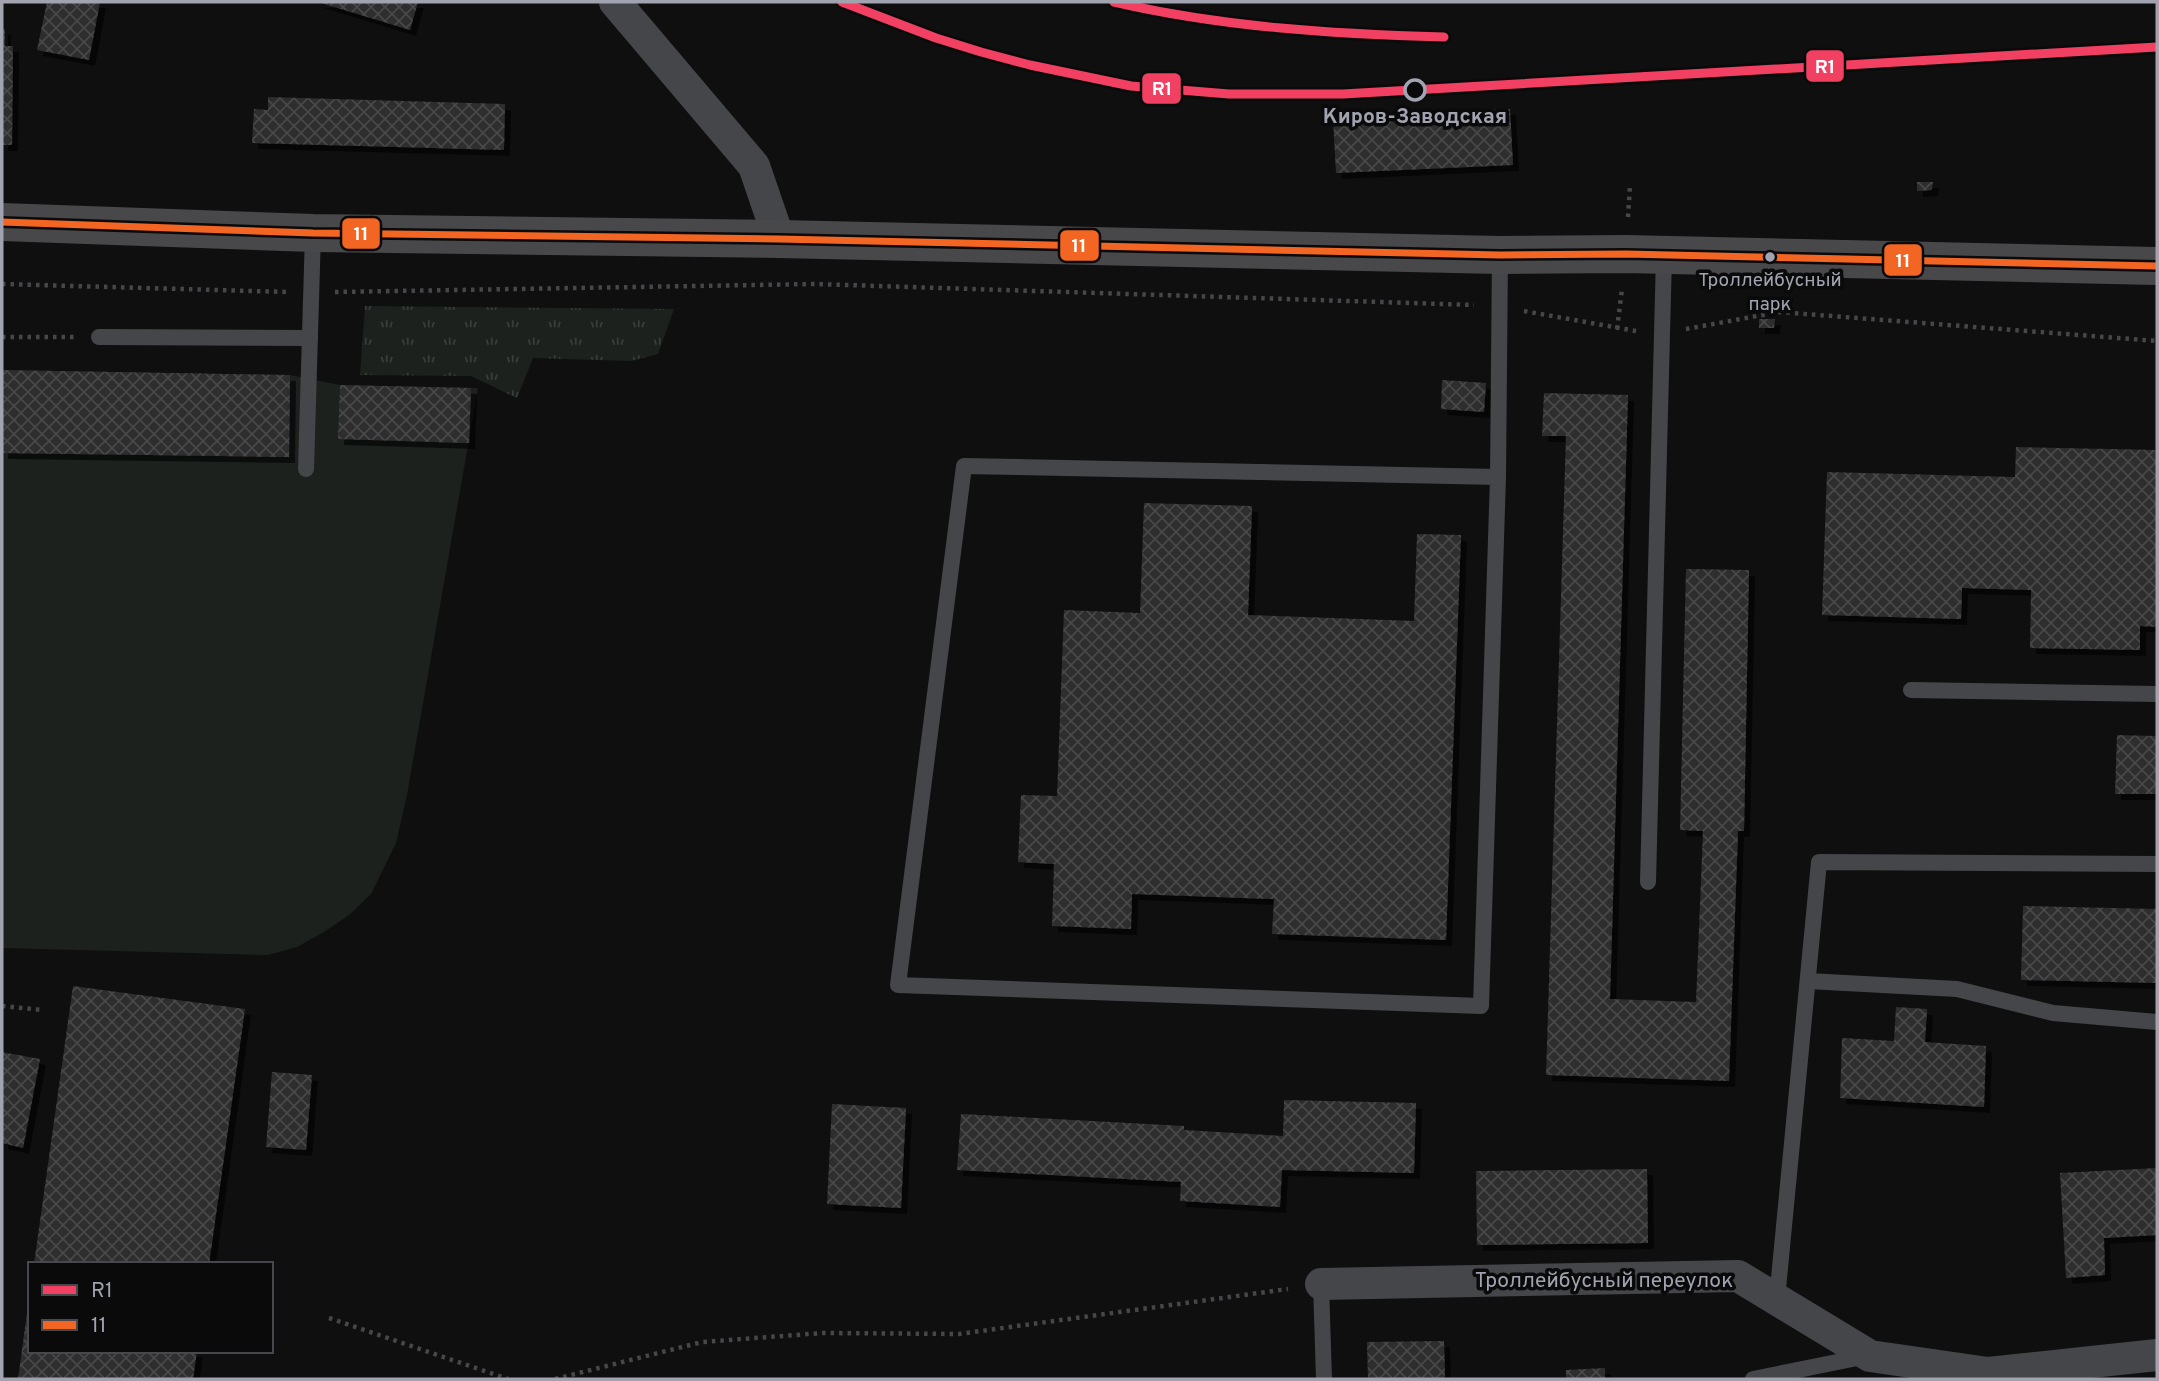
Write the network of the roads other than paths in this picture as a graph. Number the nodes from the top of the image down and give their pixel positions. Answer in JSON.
{"nodes":[{"id":1,"x":615,"y":2,"type":"edge"},
{"id":2,"x":2,"y":222,"type":"edge"},
{"id":3,"x":313,"y":233,"type":"junction"},
{"id":4,"x":779,"y":239,"type":"junction"},
{"id":5,"x":1500,"y":256,"type":"junction"},
{"id":6,"x":1664,"y":256,"type":"junction"},
{"id":7,"x":2157,"y":266,"type":"edge"},
{"id":8,"x":99,"y":337,"type":"road end"},
{"id":9,"x":310,"y":338,"type":"junction"},
{"id":10,"x":306,"y":469,"type":"dead end"},
{"id":11,"x":1498,"y":477,"type":"junction"},
{"id":12,"x":1911,"y":690,"type":"dead end"},
{"id":13,"x":2157,"y":694,"type":"edge"},
{"id":14,"x":2157,"y":864,"type":"edge"},
{"id":15,"x":1648,"y":882,"type":"dead end"},
{"id":16,"x":1808,"y":981,"type":"junction"},
{"id":17,"x":2157,"y":1022,"type":"edge"},
{"id":18,"x":1321,"y":1284,"type":"joint"},
{"id":19,"x":1777,"y":1299,"type":"junction"},
{"id":20,"x":2157,"y":1355,"type":"edge"},
{"id":21,"x":1870,"y":1356,"type":"junction"},
{"id":22,"x":1324,"y":1379,"type":"edge"},
{"id":23,"x":1753,"y":1379,"type":"edge"}],
"edges":[{"from":1,"to":4,"type":"street"},
{"from":2,"to":3,"type":"main road"},
{"from":3,"to":4,"type":"main road"},
{"from":3,"to":9,"type":"lane"},
{"from":4,"to":5,"type":"main road"},
{"from":5,"to":6,"type":"main road"},
{"from":5,"to":11,"type":"lane"},
{"from":6,"to":7,"type":"main road"},
{"from":6,"to":15,"type":"lane"},
{"from":8,"to":9,"type":"lane"},
{"from":9,"to":10,"type":"lane"},
{"from":11,"to":11,"type":"lane"},
{"from":12,"to":13,"type":"lane"},
{"from":14,"to":16,"type":"lane"},
{"from":16,"to":17,"type":"lane"},
{"from":16,"to":19,"type":"lane"},
{"from":18,"to":19,"type":"street","name":"Троллейбусный переулок"},
{"from":18,"to":22,"type":"lane"},
{"from":19,"to":21,"type":"street","name":"Троллейбусный переулок"},
{"from":20,"to":21,"type":"street","name":"Троллейбусный переулок"},
{"from":21,"to":23,"type":"lane"}]}
